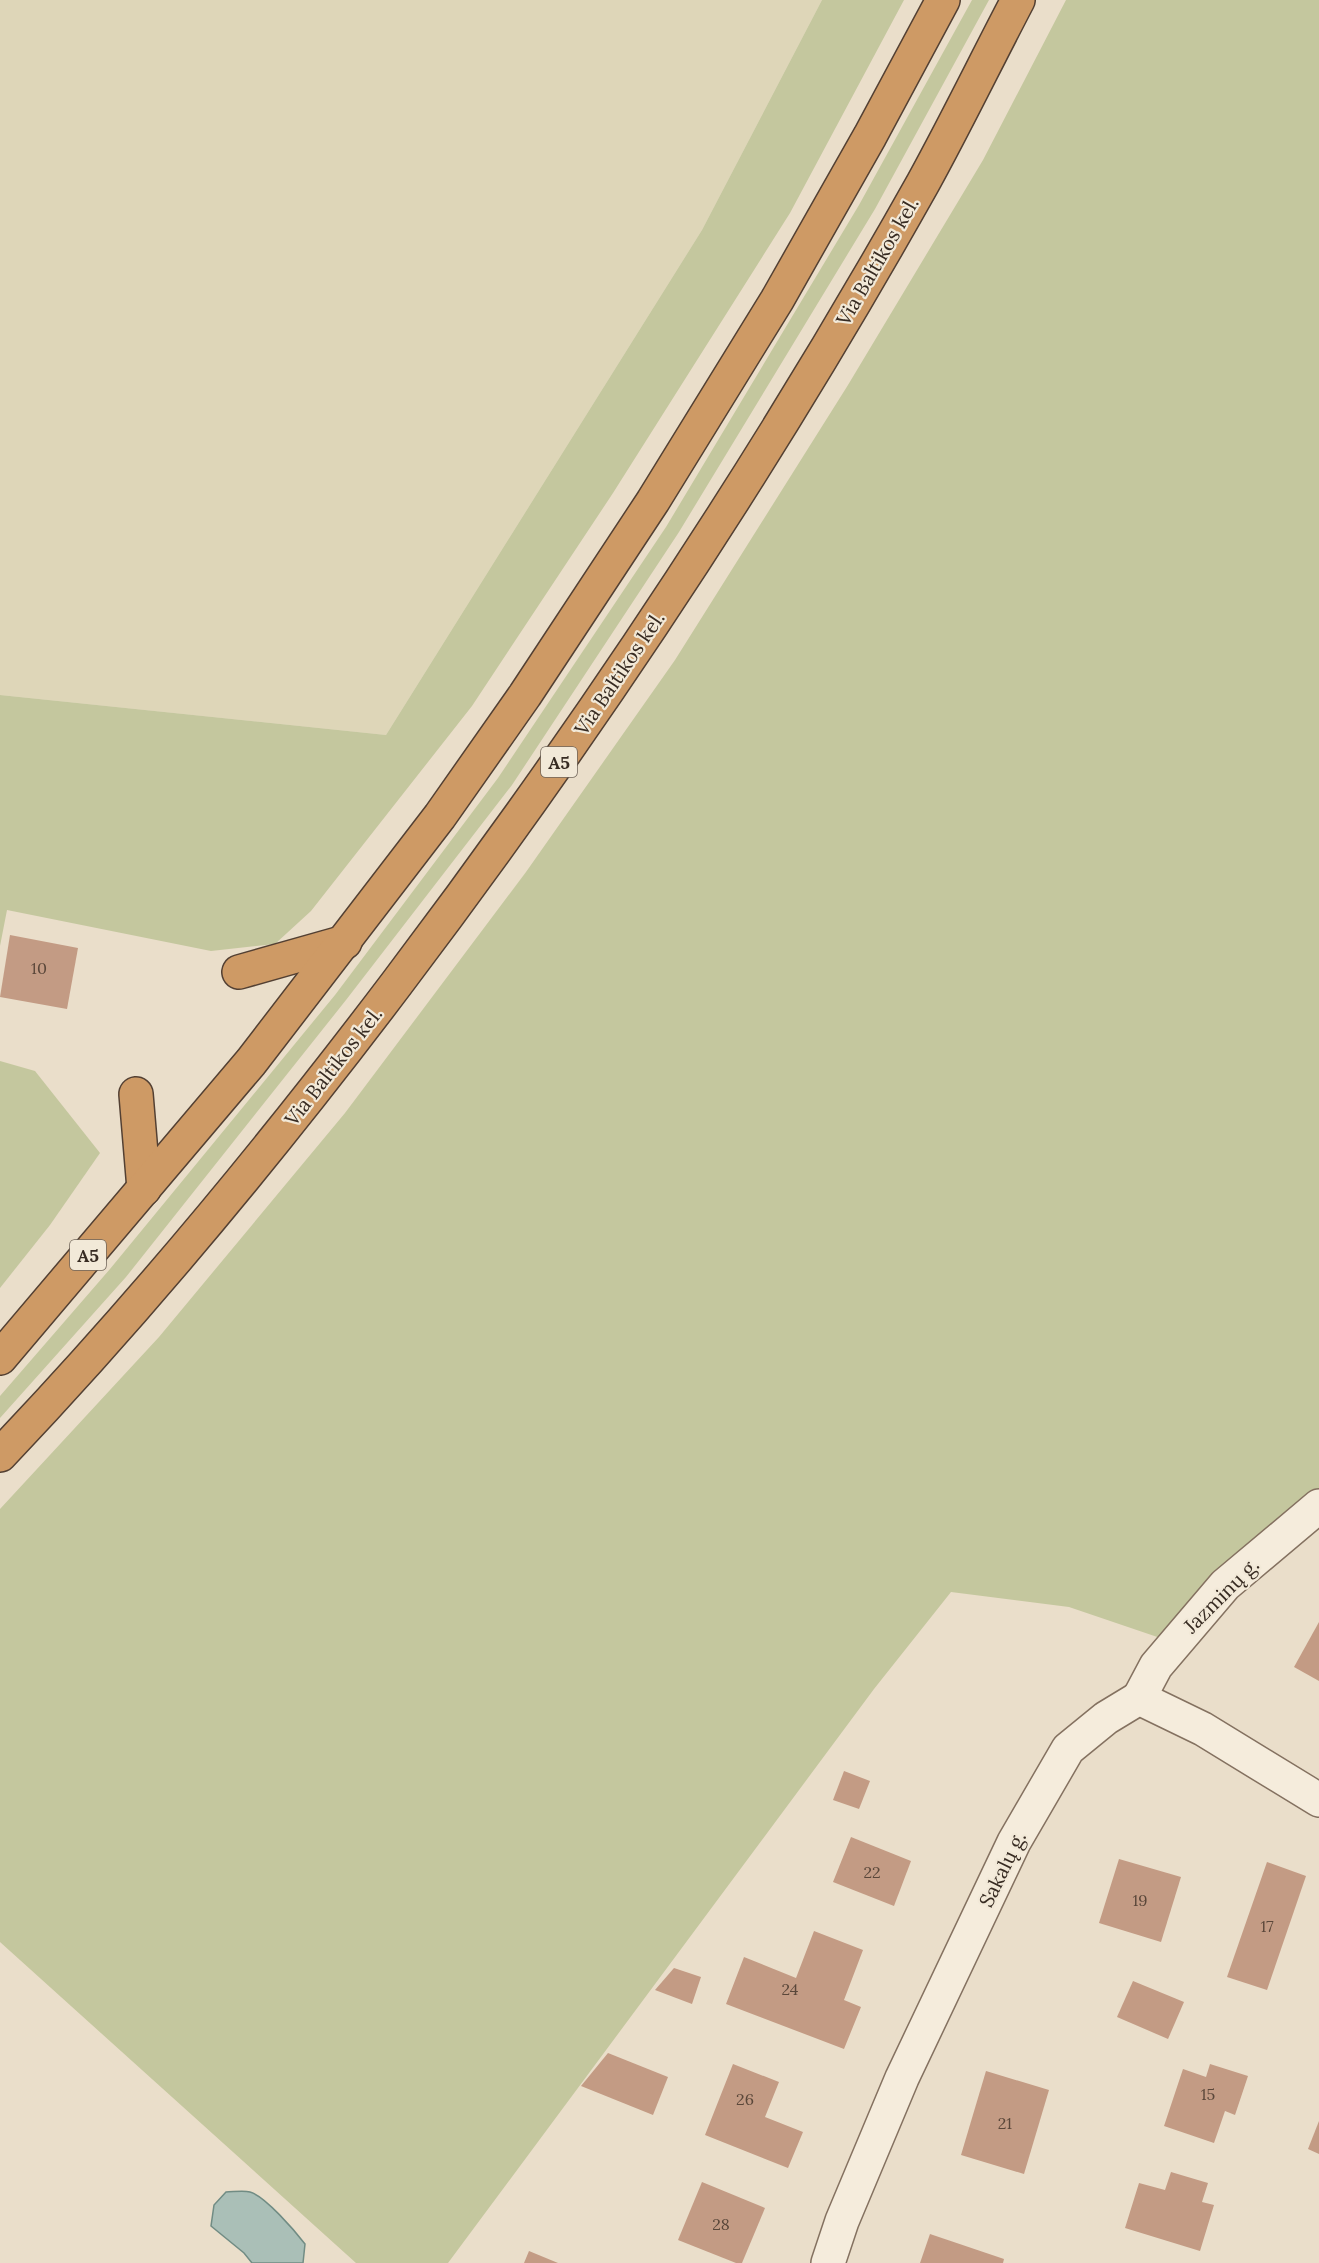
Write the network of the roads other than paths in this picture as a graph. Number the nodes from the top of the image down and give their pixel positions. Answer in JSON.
{"nodes":[{"id":1,"x":943,"y":0,"type":"edge"},
{"id":2,"x":1018,"y":0,"type":"edge"},
{"id":3,"x":345,"y":942,"type":"junction"},
{"id":4,"x":239,"y":972,"type":"dead end"},
{"id":5,"x":136,"y":1094,"type":"dead end"},
{"id":6,"x":144,"y":1189,"type":"junction"},
{"id":7,"x":0,"y":1358,"type":"edge"},
{"id":8,"x":0,"y":1455,"type":"edge"},
{"id":9,"x":1319,"y":1506,"type":"edge"},
{"id":10,"x":1139,"y":1698,"type":"junction"},
{"id":11,"x":1319,"y":1800,"type":"edge"},
{"id":12,"x":828,"y":2263,"type":"edge"}],
"edges":[{"from":1,"to":3,"type":"highway","number":"A5"},
{"from":2,"to":8,"type":"highway","name":"Via Baltikos kel.","number":"A5"},
{"from":3,"to":4,"type":"highway"},
{"from":3,"to":6,"type":"highway","number":"A5"},
{"from":5,"to":6,"type":"highway"},
{"from":6,"to":7,"type":"highway","number":"A5"},
{"from":9,"to":10,"type":"street","name":"Jazminų g."},
{"from":10,"to":11,"type":"street"},
{"from":10,"to":12,"type":"street","name":"Sakalų g."}]}
